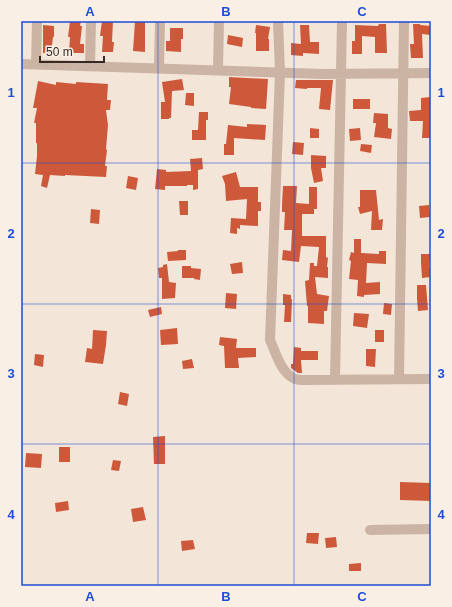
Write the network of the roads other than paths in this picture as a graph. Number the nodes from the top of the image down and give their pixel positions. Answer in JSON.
{"nodes":[{"id":1,"x":37,"y":21,"type":"edge"},
{"id":2,"x":91,"y":21,"type":"edge"},
{"id":3,"x":160,"y":21,"type":"edge"},
{"id":4,"x":219,"y":21,"type":"edge"},
{"id":5,"x":278,"y":21,"type":"edge"},
{"id":6,"x":342,"y":21,"type":"edge"},
{"id":7,"x":404,"y":21,"type":"edge"},
{"id":8,"x":21,"y":64,"type":"edge"},
{"id":9,"x":36,"y":64,"type":"junction"},
{"id":10,"x":90,"y":66,"type":"junction"},
{"id":11,"x":159,"y":68,"type":"junction"},
{"id":12,"x":218,"y":70,"type":"junction"},
{"id":13,"x":280,"y":73,"type":"junction"},
{"id":14,"x":403,"y":73,"type":"junction"},
{"id":15,"x":431,"y":73,"type":"edge"},
{"id":16,"x":341,"y":74,"type":"junction"},
{"id":17,"x":399,"y":379,"type":"junction"},
{"id":18,"x":431,"y":379,"type":"edge"},
{"id":19,"x":335,"y":380,"type":"junction"},
{"id":20,"x":431,"y":529,"type":"edge"},
{"id":21,"x":370,"y":530,"type":"dead end"}],
"edges":[{"from":1,"to":9,"type":"street"},
{"from":2,"to":10,"type":"street"},
{"from":3,"to":11,"type":"street"},
{"from":4,"to":12,"type":"street"},
{"from":5,"to":13,"type":"street"},
{"from":6,"to":16,"type":"street"},
{"from":7,"to":14,"type":"street"},
{"from":8,"to":9,"type":"street"},
{"from":9,"to":10,"type":"street"},
{"from":10,"to":11,"type":"street"},
{"from":11,"to":12,"type":"street"},
{"from":12,"to":13,"type":"street"},
{"from":13,"to":16,"type":"street"},
{"from":13,"to":19,"type":"street"},
{"from":14,"to":15,"type":"street"},
{"from":14,"to":16,"type":"street"},
{"from":14,"to":17,"type":"street"},
{"from":16,"to":19,"type":"street"},
{"from":17,"to":18,"type":"street"},
{"from":17,"to":19,"type":"street"},
{"from":20,"to":21,"type":"street"}]}
